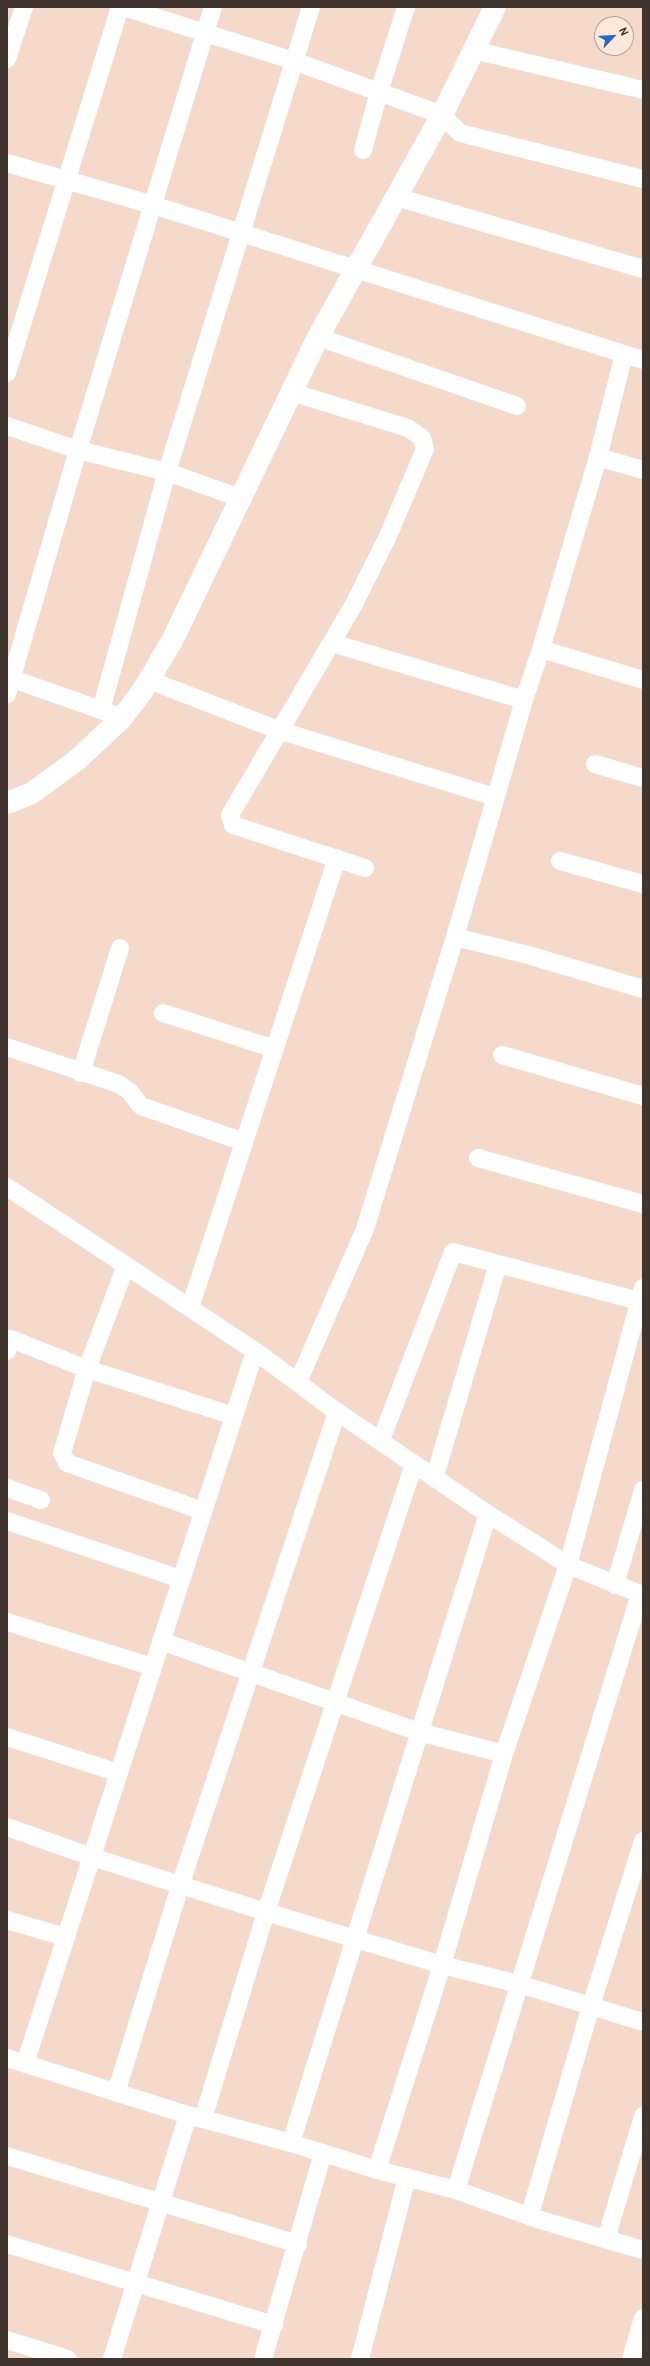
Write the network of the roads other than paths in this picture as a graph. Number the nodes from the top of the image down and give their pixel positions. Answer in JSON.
{"nodes":[{"id":1,"x":24,"y":7,"type":"edge"},
{"id":2,"x":120,"y":7,"type":"edge"},
{"id":3,"x":123,"y":7,"type":"edge"},
{"id":4,"x":214,"y":7,"type":"edge"},
{"id":5,"x":311,"y":7,"type":"edge"},
{"id":6,"x":406,"y":7,"type":"edge"},
{"id":7,"x":495,"y":7,"type":"edge"},
{"id":8,"x":206,"y":33,"type":"junction"},
{"id":9,"x":474,"y":50,"type":"junction"},
{"id":10,"x":7,"y":59,"type":"edge"},
{"id":11,"x":294,"y":61,"type":"junction"},
{"id":12,"x":643,"y":90,"type":"edge"},
{"id":13,"x":379,"y":92,"type":"junction"},
{"id":14,"x":442,"y":115,"type":"junction"},
{"id":15,"x":363,"y":150,"type":"dead end"},
{"id":16,"x":7,"y":163,"type":"edge"},
{"id":17,"x":643,"y":179,"type":"edge"},
{"id":18,"x":65,"y":181,"type":"junction"},
{"id":19,"x":396,"y":197,"type":"junction"},
{"id":20,"x":153,"y":205,"type":"junction"},
{"id":21,"x":239,"y":234,"type":"junction"},
{"id":22,"x":355,"y":269,"type":"junction"},
{"id":23,"x":643,"y":269,"type":"edge"},
{"id":24,"x":318,"y":337,"type":"junction"},
{"id":25,"x":624,"y":354,"type":"junction"},
{"id":26,"x":643,"y":360,"type":"edge"},
{"id":27,"x":7,"y":372,"type":"edge"},
{"id":28,"x":291,"y":392,"type":"junction"},
{"id":29,"x":517,"y":406,"type":"dead end"},
{"id":30,"x":7,"y":426,"type":"edge"},
{"id":31,"x":78,"y":450,"type":"junction"},
{"id":32,"x":598,"y":457,"type":"junction"},
{"id":33,"x":643,"y":470,"type":"edge"},
{"id":34,"x":167,"y":472,"type":"junction"},
{"id":35,"x":240,"y":498,"type":"junction"},
{"id":36,"x":332,"y":643,"type":"junction"},
{"id":37,"x":541,"y":649,"type":"junction"},
{"id":38,"x":149,"y":680,"type":"junction"},
{"id":39,"x":643,"y":680,"type":"edge"},
{"id":40,"x":8,"y":683,"type":"edge"},
{"id":41,"x":524,"y":700,"type":"junction"},
{"id":42,"x":101,"y":710,"type":"junction"},
{"id":43,"x":122,"y":718,"type":"junction"},
{"id":44,"x":278,"y":730,"type":"junction"},
{"id":45,"x":595,"y":764,"type":"dead end"},
{"id":46,"x":643,"y":778,"type":"edge"},
{"id":47,"x":495,"y":797,"type":"junction"},
{"id":48,"x":7,"y":803,"type":"edge"},
{"id":49,"x":337,"y":858,"type":"junction"},
{"id":50,"x":560,"y":861,"type":"dead end"},
{"id":51,"x":365,"y":868,"type":"dead end"},
{"id":52,"x":643,"y":884,"type":"edge"},
{"id":53,"x":455,"y":937,"type":"junction"},
{"id":54,"x":120,"y":948,"type":"dead end"},
{"id":55,"x":643,"y":989,"type":"edge"},
{"id":56,"x":163,"y":1013,"type":"dead end"},
{"id":57,"x":7,"y":1047,"type":"edge"},
{"id":58,"x":275,"y":1049,"type":"junction"},
{"id":59,"x":502,"y":1055,"type":"dead end"},
{"id":60,"x":81,"y":1073,"type":"junction"},
{"id":61,"x":643,"y":1096,"type":"edge"},
{"id":62,"x":244,"y":1142,"type":"junction"},
{"id":63,"x":478,"y":1158,"type":"dead end"},
{"id":64,"x":7,"y":1187,"type":"edge"},
{"id":65,"x":643,"y":1204,"type":"edge"},
{"id":66,"x":498,"y":1264,"type":"junction"},
{"id":67,"x":125,"y":1268,"type":"junction"},
{"id":68,"x":641,"y":1295,"type":"edge"},
{"id":69,"x":190,"y":1308,"type":"junction"},
{"id":70,"x":7,"y":1351,"type":"edge"},
{"id":71,"x":255,"y":1351,"type":"junction"},
{"id":72,"x":87,"y":1369,"type":"junction"},
{"id":73,"x":298,"y":1382,"type":"junction"},
{"id":74,"x":337,"y":1412,"type":"junction"},
{"id":75,"x":234,"y":1416,"type":"junction"},
{"id":76,"x":381,"y":1440,"type":"junction"},
{"id":77,"x":414,"y":1464,"type":"junction"},
{"id":78,"x":434,"y":1476,"type":"junction"},
{"id":79,"x":7,"y":1488,"type":"edge"},
{"id":80,"x":643,"y":1490,"type":"edge"},
{"id":81,"x":41,"y":1500,"type":"dead end"},
{"id":82,"x":203,"y":1511,"type":"junction"},
{"id":83,"x":488,"y":1514,"type":"junction"},
{"id":84,"x":8,"y":1521,"type":"edge"},
{"id":85,"x":568,"y":1565,"type":"junction"},
{"id":86,"x":181,"y":1579,"type":"junction"},
{"id":87,"x":615,"y":1585,"type":"junction"},
{"id":88,"x":642,"y":1594,"type":"edge"},
{"id":89,"x":7,"y":1622,"type":"edge"},
{"id":90,"x":161,"y":1641,"type":"junction"},
{"id":91,"x":153,"y":1667,"type":"junction"},
{"id":92,"x":251,"y":1673,"type":"junction"},
{"id":93,"x":335,"y":1703,"type":"junction"},
{"id":94,"x":419,"y":1732,"type":"junction"},
{"id":95,"x":7,"y":1737,"type":"edge"},
{"id":96,"x":504,"y":1754,"type":"junction"},
{"id":97,"x":119,"y":1773,"type":"junction"},
{"id":98,"x":7,"y":1827,"type":"edge"},
{"id":99,"x":643,"y":1841,"type":"edge"},
{"id":100,"x":92,"y":1857,"type":"junction"},
{"id":101,"x":181,"y":1883,"type":"junction"},
{"id":102,"x":266,"y":1912,"type":"junction"},
{"id":103,"x":7,"y":1920,"type":"edge"},
{"id":104,"x":65,"y":1937,"type":"junction"},
{"id":105,"x":356,"y":1938,"type":"junction"},
{"id":106,"x":442,"y":1965,"type":"junction"},
{"id":107,"x":519,"y":1984,"type":"junction"},
{"id":108,"x":591,"y":2006,"type":"junction"},
{"id":109,"x":643,"y":2022,"type":"edge"},
{"id":110,"x":12,"y":2063,"type":"edge"},
{"id":111,"x":116,"y":2093,"type":"junction"},
{"id":112,"x":643,"y":2116,"type":"edge"},
{"id":113,"x":196,"y":2117,"type":"junction"},
{"id":114,"x":292,"y":2143,"type":"junction"},
{"id":115,"x":323,"y":2153,"type":"junction"},
{"id":116,"x":7,"y":2156,"type":"edge"},
{"id":117,"x":377,"y":2170,"type":"junction"},
{"id":118,"x":407,"y":2177,"type":"junction"},
{"id":119,"x":456,"y":2190,"type":"junction"},
{"id":120,"x":161,"y":2202,"type":"junction"},
{"id":121,"x":530,"y":2214,"type":"junction"},
{"id":122,"x":606,"y":2239,"type":"junction"},
{"id":123,"x":7,"y":2244,"type":"edge"},
{"id":124,"x":298,"y":2244,"type":"junction"},
{"id":125,"x":643,"y":2250,"type":"edge"},
{"id":126,"x":136,"y":2283,"type":"junction"},
{"id":127,"x":643,"y":2318,"type":"edge"},
{"id":128,"x":274,"y":2325,"type":"junction"},
{"id":129,"x":7,"y":2340,"type":"edge"},
{"id":130,"x":68,"y":2359,"type":"edge"},
{"id":131,"x":112,"y":2359,"type":"edge"},
{"id":132,"x":262,"y":2359,"type":"edge"},
{"id":133,"x":360,"y":2359,"type":"edge"},
{"id":134,"x":631,"y":2359,"type":"edge"}],
"edges":[{"from":1,"to":10,"type":"street"},
{"from":2,"to":18,"type":"street"},
{"from":3,"to":8,"type":"street"},
{"from":4,"to":8,"type":"street"},
{"from":5,"to":11,"type":"street"},
{"from":6,"to":13,"type":"street"},
{"from":7,"to":9,"type":"main road"},
{"from":8,"to":11,"type":"street"},
{"from":8,"to":20,"type":"street"},
{"from":9,"to":12,"type":"street"},
{"from":9,"to":14,"type":"main road"},
{"from":11,"to":13,"type":"street"},
{"from":11,"to":21,"type":"street"},
{"from":13,"to":14,"type":"street"},
{"from":13,"to":15,"type":"street"},
{"from":14,"to":17,"type":"street"},
{"from":14,"to":19,"type":"main road"},
{"from":16,"to":18,"type":"street"},
{"from":18,"to":20,"type":"street"},
{"from":18,"to":27,"type":"street"},
{"from":19,"to":22,"type":"main road"},
{"from":19,"to":23,"type":"street"},
{"from":20,"to":21,"type":"street"},
{"from":20,"to":31,"type":"street"},
{"from":21,"to":22,"type":"street"},
{"from":21,"to":34,"type":"street"},
{"from":22,"to":24,"type":"main road"},
{"from":22,"to":25,"type":"street"},
{"from":24,"to":28,"type":"main road"},
{"from":24,"to":29,"type":"street"},
{"from":25,"to":26,"type":"street"},
{"from":25,"to":32,"type":"street"},
{"from":28,"to":35,"type":"main road"},
{"from":28,"to":36,"type":"street"},
{"from":30,"to":31,"type":"street"},
{"from":31,"to":34,"type":"street"},
{"from":31,"to":40,"type":"street"},
{"from":32,"to":33,"type":"street"},
{"from":32,"to":37,"type":"street"},
{"from":34,"to":35,"type":"street"},
{"from":34,"to":42,"type":"street"},
{"from":35,"to":38,"type":"main road"},
{"from":36,"to":41,"type":"street"},
{"from":36,"to":44,"type":"street"},
{"from":37,"to":39,"type":"street"},
{"from":37,"to":41,"type":"street"},
{"from":38,"to":43,"type":"main road"},
{"from":38,"to":44,"type":"street"},
{"from":40,"to":42,"type":"street"},
{"from":41,"to":47,"type":"street"},
{"from":42,"to":43,"type":"street"},
{"from":43,"to":48,"type":"main road"},
{"from":44,"to":47,"type":"street"},
{"from":44,"to":49,"type":"street"},
{"from":45,"to":46,"type":"street"},
{"from":47,"to":53,"type":"street"},
{"from":49,"to":51,"type":"street"},
{"from":49,"to":58,"type":"street"},
{"from":50,"to":52,"type":"street"},
{"from":53,"to":55,"type":"street"},
{"from":53,"to":73,"type":"street"},
{"from":54,"to":60,"type":"street"},
{"from":56,"to":58,"type":"street"},
{"from":57,"to":60,"type":"street"},
{"from":58,"to":62,"type":"street"},
{"from":59,"to":61,"type":"street"},
{"from":60,"to":62,"type":"street"},
{"from":62,"to":69,"type":"street"},
{"from":63,"to":65,"type":"street"},
{"from":64,"to":67,"type":"street"},
{"from":66,"to":68,"type":"street"},
{"from":66,"to":76,"type":"street"},
{"from":66,"to":78,"type":"street"},
{"from":67,"to":69,"type":"street"},
{"from":67,"to":72,"type":"street"},
{"from":68,"to":85,"type":"street"},
{"from":69,"to":71,"type":"street"},
{"from":70,"to":72,"type":"street"},
{"from":71,"to":73,"type":"street"},
{"from":71,"to":75,"type":"street"},
{"from":72,"to":75,"type":"street"},
{"from":72,"to":82,"type":"street"},
{"from":73,"to":74,"type":"street"},
{"from":74,"to":76,"type":"street"},
{"from":74,"to":92,"type":"street"},
{"from":75,"to":82,"type":"street"},
{"from":76,"to":77,"type":"street"},
{"from":77,"to":78,"type":"street"},
{"from":77,"to":93,"type":"street"},
{"from":78,"to":83,"type":"street"},
{"from":79,"to":81,"type":"street"},
{"from":80,"to":87,"type":"street"},
{"from":82,"to":86,"type":"street"},
{"from":83,"to":85,"type":"street"},
{"from":83,"to":94,"type":"street"},
{"from":84,"to":86,"type":"street"},
{"from":85,"to":87,"type":"street"},
{"from":85,"to":96,"type":"street"},
{"from":86,"to":90,"type":"street"},
{"from":87,"to":88,"type":"street"},
{"from":88,"to":107,"type":"street"},
{"from":89,"to":91,"type":"street"},
{"from":90,"to":91,"type":"street"},
{"from":90,"to":92,"type":"street"},
{"from":91,"to":97,"type":"street"},
{"from":92,"to":93,"type":"street"},
{"from":92,"to":101,"type":"street"},
{"from":93,"to":94,"type":"street"},
{"from":93,"to":102,"type":"street"},
{"from":94,"to":96,"type":"street"},
{"from":94,"to":105,"type":"street"},
{"from":95,"to":97,"type":"street"},
{"from":96,"to":106,"type":"street"},
{"from":97,"to":100,"type":"street"},
{"from":98,"to":100,"type":"street"},
{"from":99,"to":108,"type":"street"},
{"from":100,"to":101,"type":"street"},
{"from":100,"to":104,"type":"street"},
{"from":101,"to":102,"type":"street"},
{"from":101,"to":111,"type":"street"},
{"from":102,"to":105,"type":"street"},
{"from":102,"to":113,"type":"street"},
{"from":103,"to":104,"type":"street"},
{"from":104,"to":110,"type":"street"},
{"from":105,"to":106,"type":"street"},
{"from":105,"to":114,"type":"street"},
{"from":106,"to":107,"type":"street"},
{"from":106,"to":117,"type":"street"},
{"from":107,"to":108,"type":"street"},
{"from":107,"to":119,"type":"street"},
{"from":108,"to":109,"type":"street"},
{"from":108,"to":121,"type":"street"},
{"from":110,"to":111,"type":"street"},
{"from":111,"to":113,"type":"street"},
{"from":112,"to":122,"type":"street"},
{"from":113,"to":114,"type":"street"},
{"from":113,"to":120,"type":"street"},
{"from":114,"to":115,"type":"street"},
{"from":115,"to":117,"type":"street"},
{"from":115,"to":124,"type":"street"},
{"from":116,"to":120,"type":"street"},
{"from":117,"to":118,"type":"street"},
{"from":118,"to":119,"type":"street"},
{"from":118,"to":133,"type":"street"},
{"from":119,"to":121,"type":"street"},
{"from":120,"to":124,"type":"street"},
{"from":120,"to":126,"type":"street"},
{"from":121,"to":122,"type":"street"},
{"from":122,"to":125,"type":"street"},
{"from":123,"to":126,"type":"street"},
{"from":124,"to":128,"type":"street"},
{"from":126,"to":128,"type":"street"},
{"from":126,"to":131,"type":"street"},
{"from":127,"to":134,"type":"street"},
{"from":128,"to":132,"type":"street"},
{"from":129,"to":130,"type":"street"}]}
